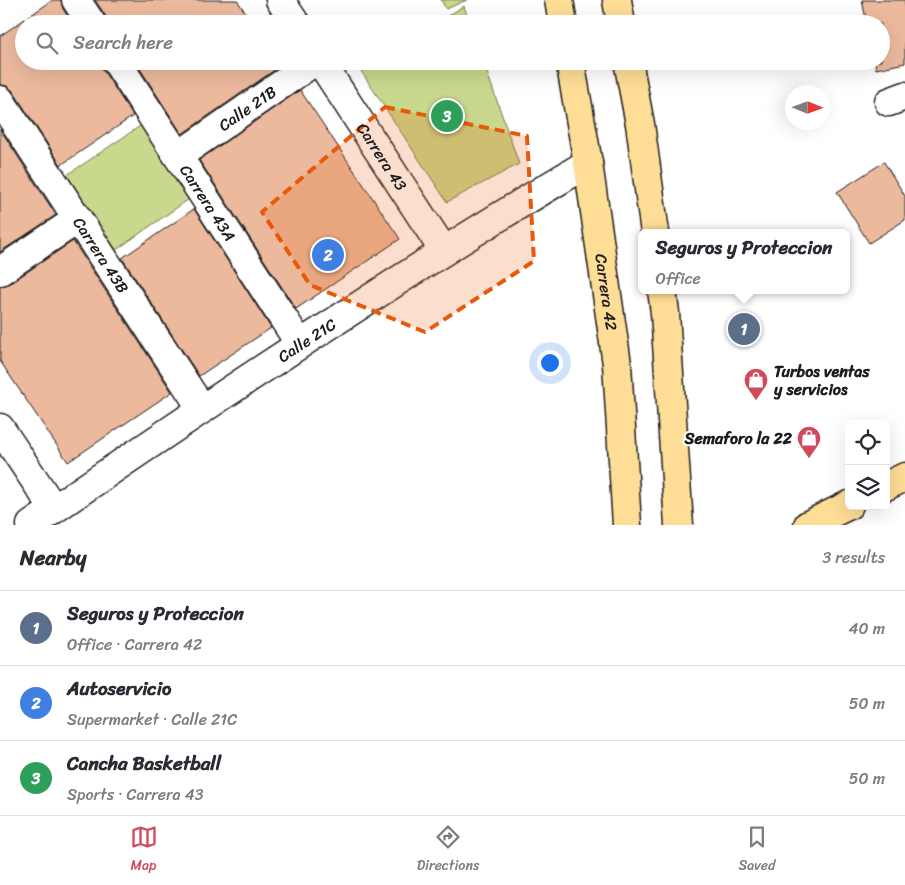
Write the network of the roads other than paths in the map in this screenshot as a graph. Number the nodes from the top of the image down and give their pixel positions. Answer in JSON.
{"nodes":[{"id":1,"x":76,"y":0,"type":"edge"},
{"id":2,"x":280,"y":0,"type":"edge"},
{"id":3,"x":559,"y":0,"type":"edge"},
{"id":4,"x":617,"y":0,"type":"edge"},
{"id":5,"x":86,"y":15,"type":"edge"},
{"id":6,"x":290,"y":15,"type":"edge"},
{"id":7,"x":562,"y":15,"type":"edge"},
{"id":8,"x":620,"y":15,"type":"edge"},
{"id":9,"x":122,"y":70,"type":"edge"},
{"id":10,"x":302,"y":70,"type":"edge"},
{"id":11,"x":326,"y":70,"type":"edge"},
{"id":12,"x":572,"y":70,"type":"edge"},
{"id":13,"x":630,"y":70,"type":"edge"},
{"id":14,"x":0,"y":100,"type":"edge"},
{"id":15,"x":178,"y":156,"type":"junction"},
{"id":16,"x":588,"y":163,"type":"junction"},
{"id":17,"x":78,"y":219,"type":"junction"},
{"id":18,"x":654,"y":229,"type":"edge"},
{"id":19,"x":444,"y":251,"type":"junction"},
{"id":20,"x":0,"y":272,"type":"edge"},
{"id":21,"x":663,"y":294,"type":"edge"},
{"id":22,"x":300,"y":344,"type":"junction"},
{"id":23,"x":202,"y":409,"type":"junction"},
{"id":24,"x":0,"y":428,"type":"edge"},
{"id":25,"x":905,"y":477,"type":"edge"},
{"id":26,"x":890,"y":484,"type":"edge"},
{"id":27,"x":845,"y":507,"type":"edge"},
{"id":28,"x":54,"y":509,"type":"junction"},
{"id":29,"x":31,"y":525,"type":"edge"},
{"id":30,"x":627,"y":525,"type":"edge"},
{"id":31,"x":679,"y":525,"type":"edge"},
{"id":32,"x":808,"y":525,"type":"edge"}],
"edges":[{"from":1,"to":5,"type":"street"},
{"from":2,"to":6,"type":"street"},
{"from":3,"to":7,"type":"main road"},
{"from":4,"to":8,"type":"main road"},
{"from":9,"to":15,"type":"street","name":"Carrera 43A"},
{"from":10,"to":15,"type":"street","name":"Calle 21B"},
{"from":11,"to":19,"type":"street","name":"Carrera 43"},
{"from":12,"to":16,"type":"main road","name":"Carrera 42"},
{"from":13,"to":18,"type":"main road"},
{"from":14,"to":17,"type":"street","name":"Carrera 43B"},
{"from":15,"to":22,"type":"street","name":"Carrera 43A"},
{"from":16,"to":19,"type":"street","name":"Calle 21C"},
{"from":16,"to":30,"type":"main road","name":"Carrera 42"},
{"from":17,"to":20,"type":"street"},
{"from":17,"to":23,"type":"street","name":"Carrera 43B"},
{"from":19,"to":22,"type":"street","name":"Calle 21C"},
{"from":21,"to":31,"type":"main road"},
{"from":22,"to":23,"type":"street","name":"Calle 21C"},
{"from":23,"to":28,"type":"street","name":"Calle 21C"},
{"from":24,"to":28,"type":"street"},
{"from":25,"to":26,"type":"main road"},
{"from":27,"to":32,"type":"main road"},
{"from":28,"to":29,"type":"street","name":"Calle 21C"}]}
